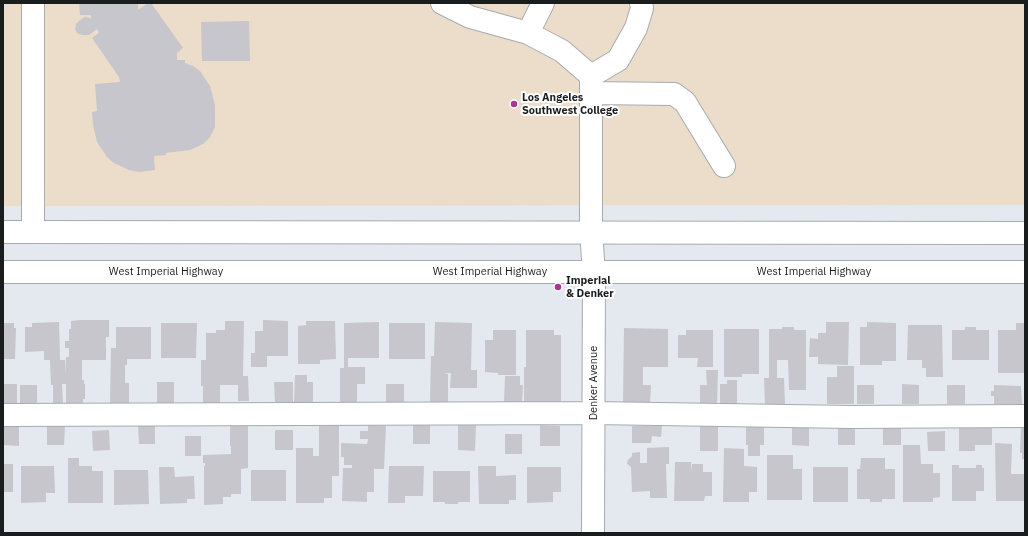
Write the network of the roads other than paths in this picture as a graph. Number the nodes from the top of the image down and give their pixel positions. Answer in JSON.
{"nodes":[{"id":1,"x":33,"y":3,"type":"edge"},
{"id":2,"x":442,"y":3,"type":"edge"},
{"id":3,"x":543,"y":3,"type":"edge"},
{"id":4,"x":641,"y":3,"type":"edge"},
{"id":5,"x":528,"y":33,"type":"junction"},
{"id":6,"x":591,"y":84,"type":"junction"},
{"id":7,"x":724,"y":166,"type":"dead end"},
{"id":8,"x":3,"y":232,"type":"edge"},
{"id":9,"x":33,"y":232,"type":"junction"},
{"id":10,"x":591,"y":232,"type":"junction"},
{"id":11,"x":1025,"y":233,"type":"edge"},
{"id":12,"x":3,"y":272,"type":"edge"},
{"id":13,"x":594,"y":272,"type":"junction"},
{"id":14,"x":1025,"y":272,"type":"edge"},
{"id":15,"x":593,"y":413,"type":"junction"},
{"id":16,"x":3,"y":415,"type":"edge"},
{"id":17,"x":1025,"y":416,"type":"edge"},
{"id":18,"x":593,"y":533,"type":"edge"}],
"edges":[{"from":1,"to":9,"type":"main road"},
{"from":2,"to":5,"type":"main road"},
{"from":3,"to":5,"type":"main road"},
{"from":4,"to":6,"type":"main road"},
{"from":5,"to":6,"type":"main road"},
{"from":6,"to":7,"type":"main road"},
{"from":6,"to":10,"type":"main road","name":"Denker Avenue"},
{"from":8,"to":9,"type":"main road"},
{"from":9,"to":10,"type":"main road"},
{"from":10,"to":11,"type":"main road"},
{"from":10,"to":13,"type":"main road","name":"Denker Avenue"},
{"from":12,"to":13,"type":"main road","name":"West Imperial Highway"},
{"from":13,"to":14,"type":"main road","name":"West Imperial Highway"},
{"from":13,"to":15,"type":"main road","name":"Denker Avenue"},
{"from":15,"to":16,"type":"main road"},
{"from":15,"to":17,"type":"main road"},
{"from":15,"to":18,"type":"main road","name":"Denker Avenue"}]}
